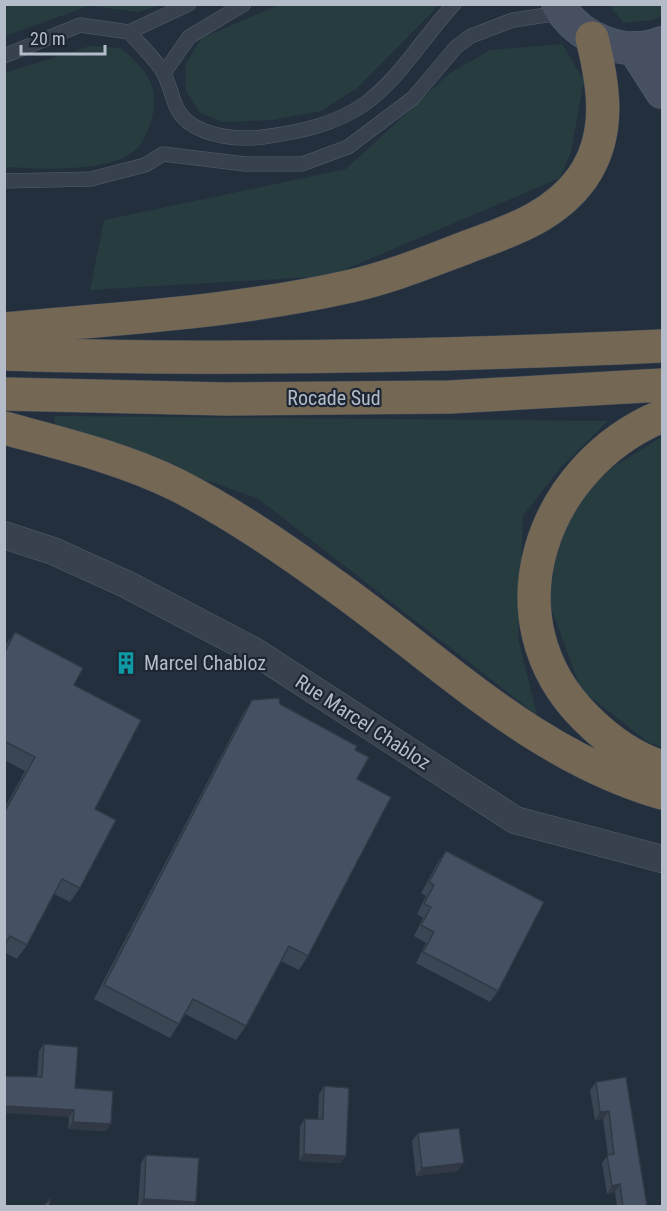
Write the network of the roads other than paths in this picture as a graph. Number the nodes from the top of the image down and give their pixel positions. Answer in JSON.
{"nodes":[{"id":1,"x":244,"y":4,"type":"edge"},
{"id":2,"x":454,"y":4,"type":"edge"},
{"id":3,"x":180,"y":6,"type":"edge"},
{"id":4,"x":560,"y":9,"type":"edge"},
{"id":5,"x":129,"y":32,"type":"junction"},
{"id":6,"x":592,"y":38,"type":"junction"},
{"id":7,"x":648,"y":45,"type":"edge"},
{"id":8,"x":4,"y":56,"type":"edge"},
{"id":9,"x":164,"y":74,"type":"junction"},
{"id":10,"x":663,"y":92,"type":"edge"},
{"id":11,"x":4,"y":181,"type":"edge"},
{"id":12,"x":4,"y":329,"type":"edge"},
{"id":13,"x":663,"y":346,"type":"edge"},
{"id":14,"x":4,"y":354,"type":"edge"},
{"id":15,"x":663,"y":385,"type":"edge"},
{"id":16,"x":4,"y":394,"type":"edge"},
{"id":17,"x":663,"y":416,"type":"edge"},
{"id":18,"x":4,"y":428,"type":"edge"},
{"id":19,"x":4,"y":536,"type":"edge"},
{"id":20,"x":663,"y":767,"type":"edge"},
{"id":21,"x":663,"y":793,"type":"edge"},
{"id":22,"x":663,"y":859,"type":"edge"}],
"edges":[{"from":1,"to":9,"type":"lane"},
{"from":2,"to":9,"type":"lane"},
{"from":3,"to":5,"type":"lane"},
{"from":4,"to":6,"type":"main road"},
{"from":4,"to":11,"type":"lane"},
{"from":5,"to":8,"type":"lane"},
{"from":5,"to":9,"type":"lane"},
{"from":6,"to":7,"type":"main road"},
{"from":6,"to":12,"type":"highway"},
{"from":7,"to":10,"type":"main road"},
{"from":13,"to":14,"type":"highway","name":"Rocade Sud"},
{"from":15,"to":16,"type":"highway","name":"Rocade Sud"},
{"from":17,"to":20,"type":"highway"},
{"from":18,"to":21,"type":"highway"},
{"from":19,"to":22,"type":"street","name":"Rue Marcel Chabloz"}]}
